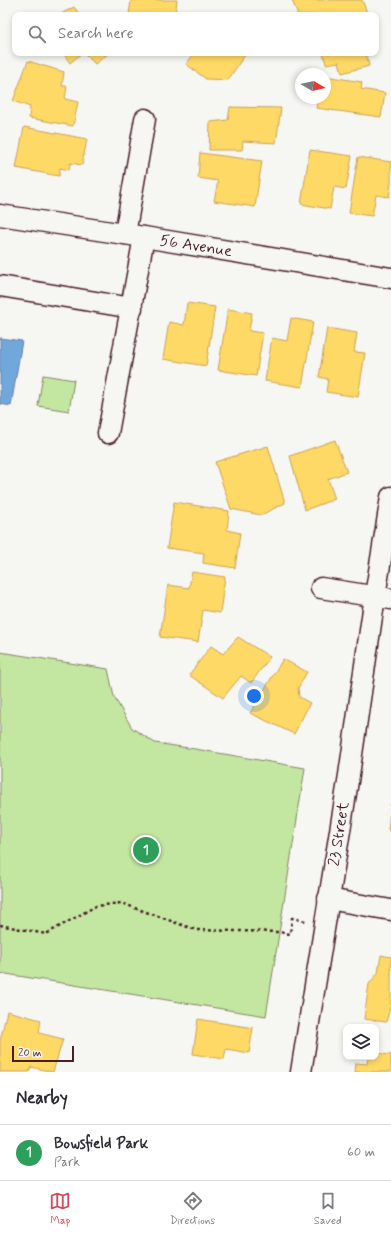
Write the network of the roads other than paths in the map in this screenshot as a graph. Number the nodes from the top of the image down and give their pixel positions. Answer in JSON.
{"nodes":[{"id":1,"x":144,"y":119,"type":"dead end"},
{"id":2,"x":0,"y":215,"type":"edge"},
{"id":3,"x":135,"y":236,"type":"junction"},
{"id":4,"x":391,"y":278,"type":"edge"},
{"id":5,"x":0,"y":286,"type":"edge"},
{"id":6,"x":132,"y":308,"type":"junction"},
{"id":7,"x":108,"y":433,"type":"dead end"},
{"id":8,"x":391,"y":497,"type":"edge"},
{"id":9,"x":321,"y":588,"type":"dead end"},
{"id":10,"x":383,"y":598,"type":"edge"},
{"id":11,"x":328,"y":899,"type":"junction"},
{"id":12,"x":391,"y":910,"type":"edge"},
{"id":13,"x":301,"y":1072,"type":"edge"}],
"edges":[{"from":1,"to":3,"type":"street"},
{"from":2,"to":3,"type":"street","name":"56 Avenue"},
{"from":3,"to":4,"type":"street","name":"56 Avenue"},
{"from":3,"to":6,"type":"street"},
{"from":5,"to":6,"type":"street"},
{"from":6,"to":7,"type":"street"},
{"from":8,"to":10,"type":"street","name":"23 Street"},
{"from":9,"to":10,"type":"street"},
{"from":10,"to":11,"type":"street","name":"23 Street"},
{"from":11,"to":12,"type":"street"},
{"from":11,"to":13,"type":"street","name":"23 Street"}]}
